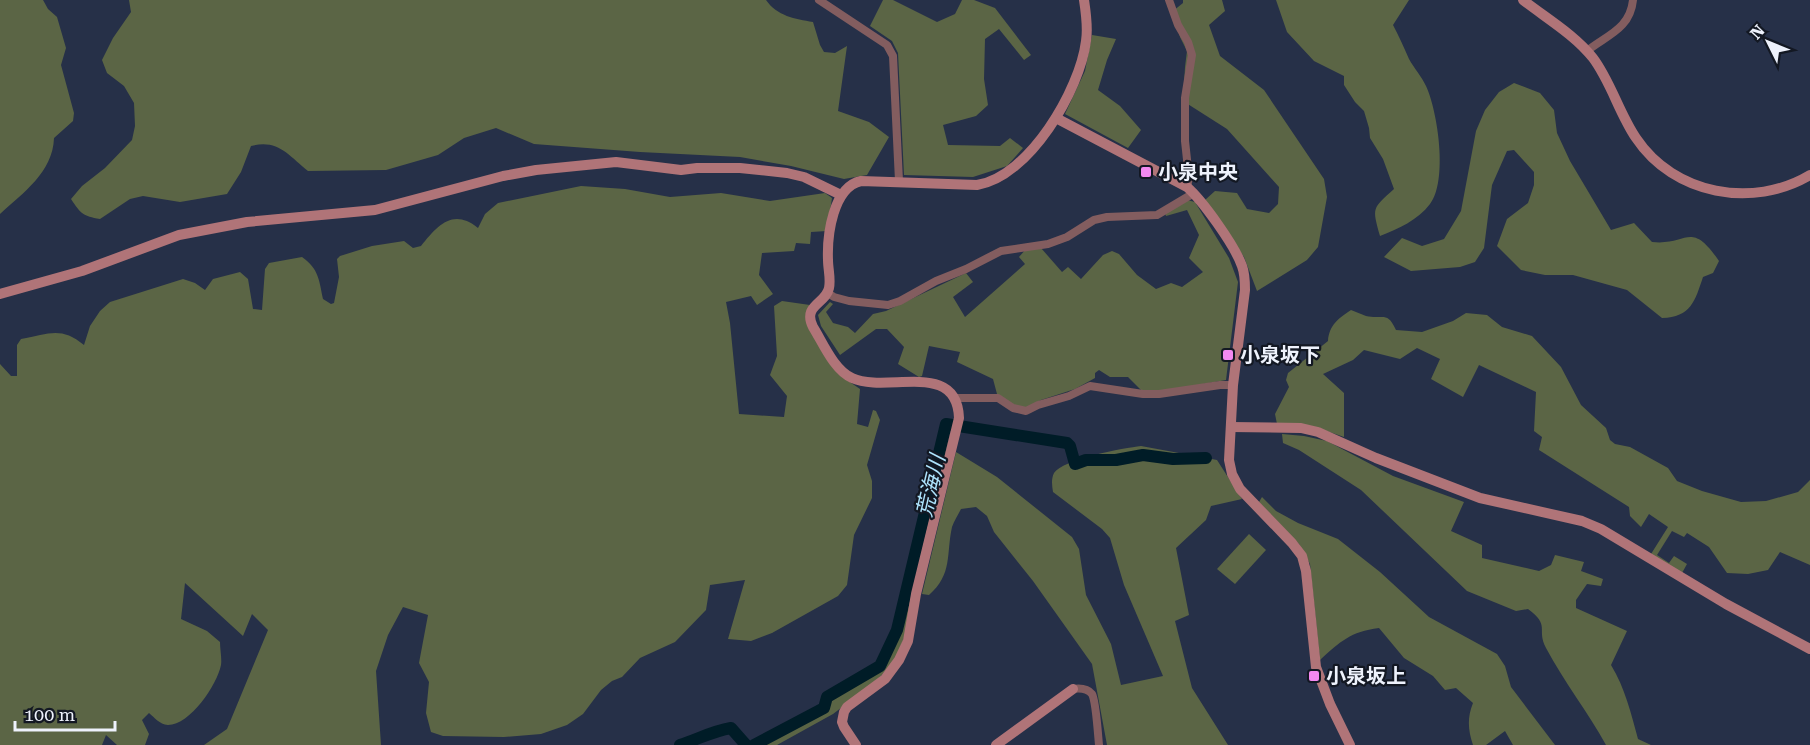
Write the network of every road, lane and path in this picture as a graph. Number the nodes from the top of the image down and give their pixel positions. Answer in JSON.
{"nodes":[{"id":1,"x":819,"y":0,"type":"edge"},
{"id":2,"x":1084,"y":0,"type":"edge"},
{"id":3,"x":1169,"y":0,"type":"edge"},
{"id":4,"x":1523,"y":0,"type":"edge"},
{"id":5,"x":1633,"y":0,"type":"edge"},
{"id":6,"x":1587,"y":51,"type":"junction"},
{"id":7,"x":1056,"y":118,"type":"junction"},
{"id":8,"x":1810,"y":175,"type":"edge"},
{"id":9,"x":899,"y":181,"type":"junction"},
{"id":10,"x":1191,"y":190,"type":"junction"},
{"id":11,"x":841,"y":195,"type":"junction"},
{"id":12,"x":828,"y":292,"type":"junction"},
{"id":13,"x":0,"y":294,"type":"edge"},
{"id":14,"x":1233,"y":385,"type":"junction"},
{"id":15,"x":956,"y":398,"type":"junction"},
{"id":16,"x":1231,"y":427,"type":"junction"},
{"id":17,"x":1810,"y":649,"type":"edge"},
{"id":18,"x":1073,"y":689,"type":"joint"},
{"id":19,"x":856,"y":745,"type":"edge"},
{"id":20,"x":996,"y":745,"type":"edge"},
{"id":21,"x":1099,"y":745,"type":"edge"},
{"id":22,"x":1350,"y":745,"type":"edge"}],
"edges":[{"from":1,"to":9,"type":"street"},
{"from":2,"to":7,"type":"street"},
{"from":3,"to":10,"type":"street"},
{"from":4,"to":6,"type":"street"},
{"from":5,"to":6,"type":"street"},
{"from":6,"to":8,"type":"street"},
{"from":7,"to":9,"type":"street"},
{"from":7,"to":10,"type":"street"},
{"from":9,"to":11,"type":"street"},
{"from":10,"to":12,"type":"street"},
{"from":10,"to":14,"type":"street"},
{"from":11,"to":12,"type":"street"},
{"from":11,"to":13,"type":"street"},
{"from":12,"to":15,"type":"street"},
{"from":14,"to":15,"type":"street"},
{"from":14,"to":16,"type":"street"},
{"from":15,"to":19,"type":"street"},
{"from":16,"to":17,"type":"street"},
{"from":16,"to":22,"type":"street"},
{"from":18,"to":20,"type":"street"},
{"from":18,"to":21,"type":"street"}]}
